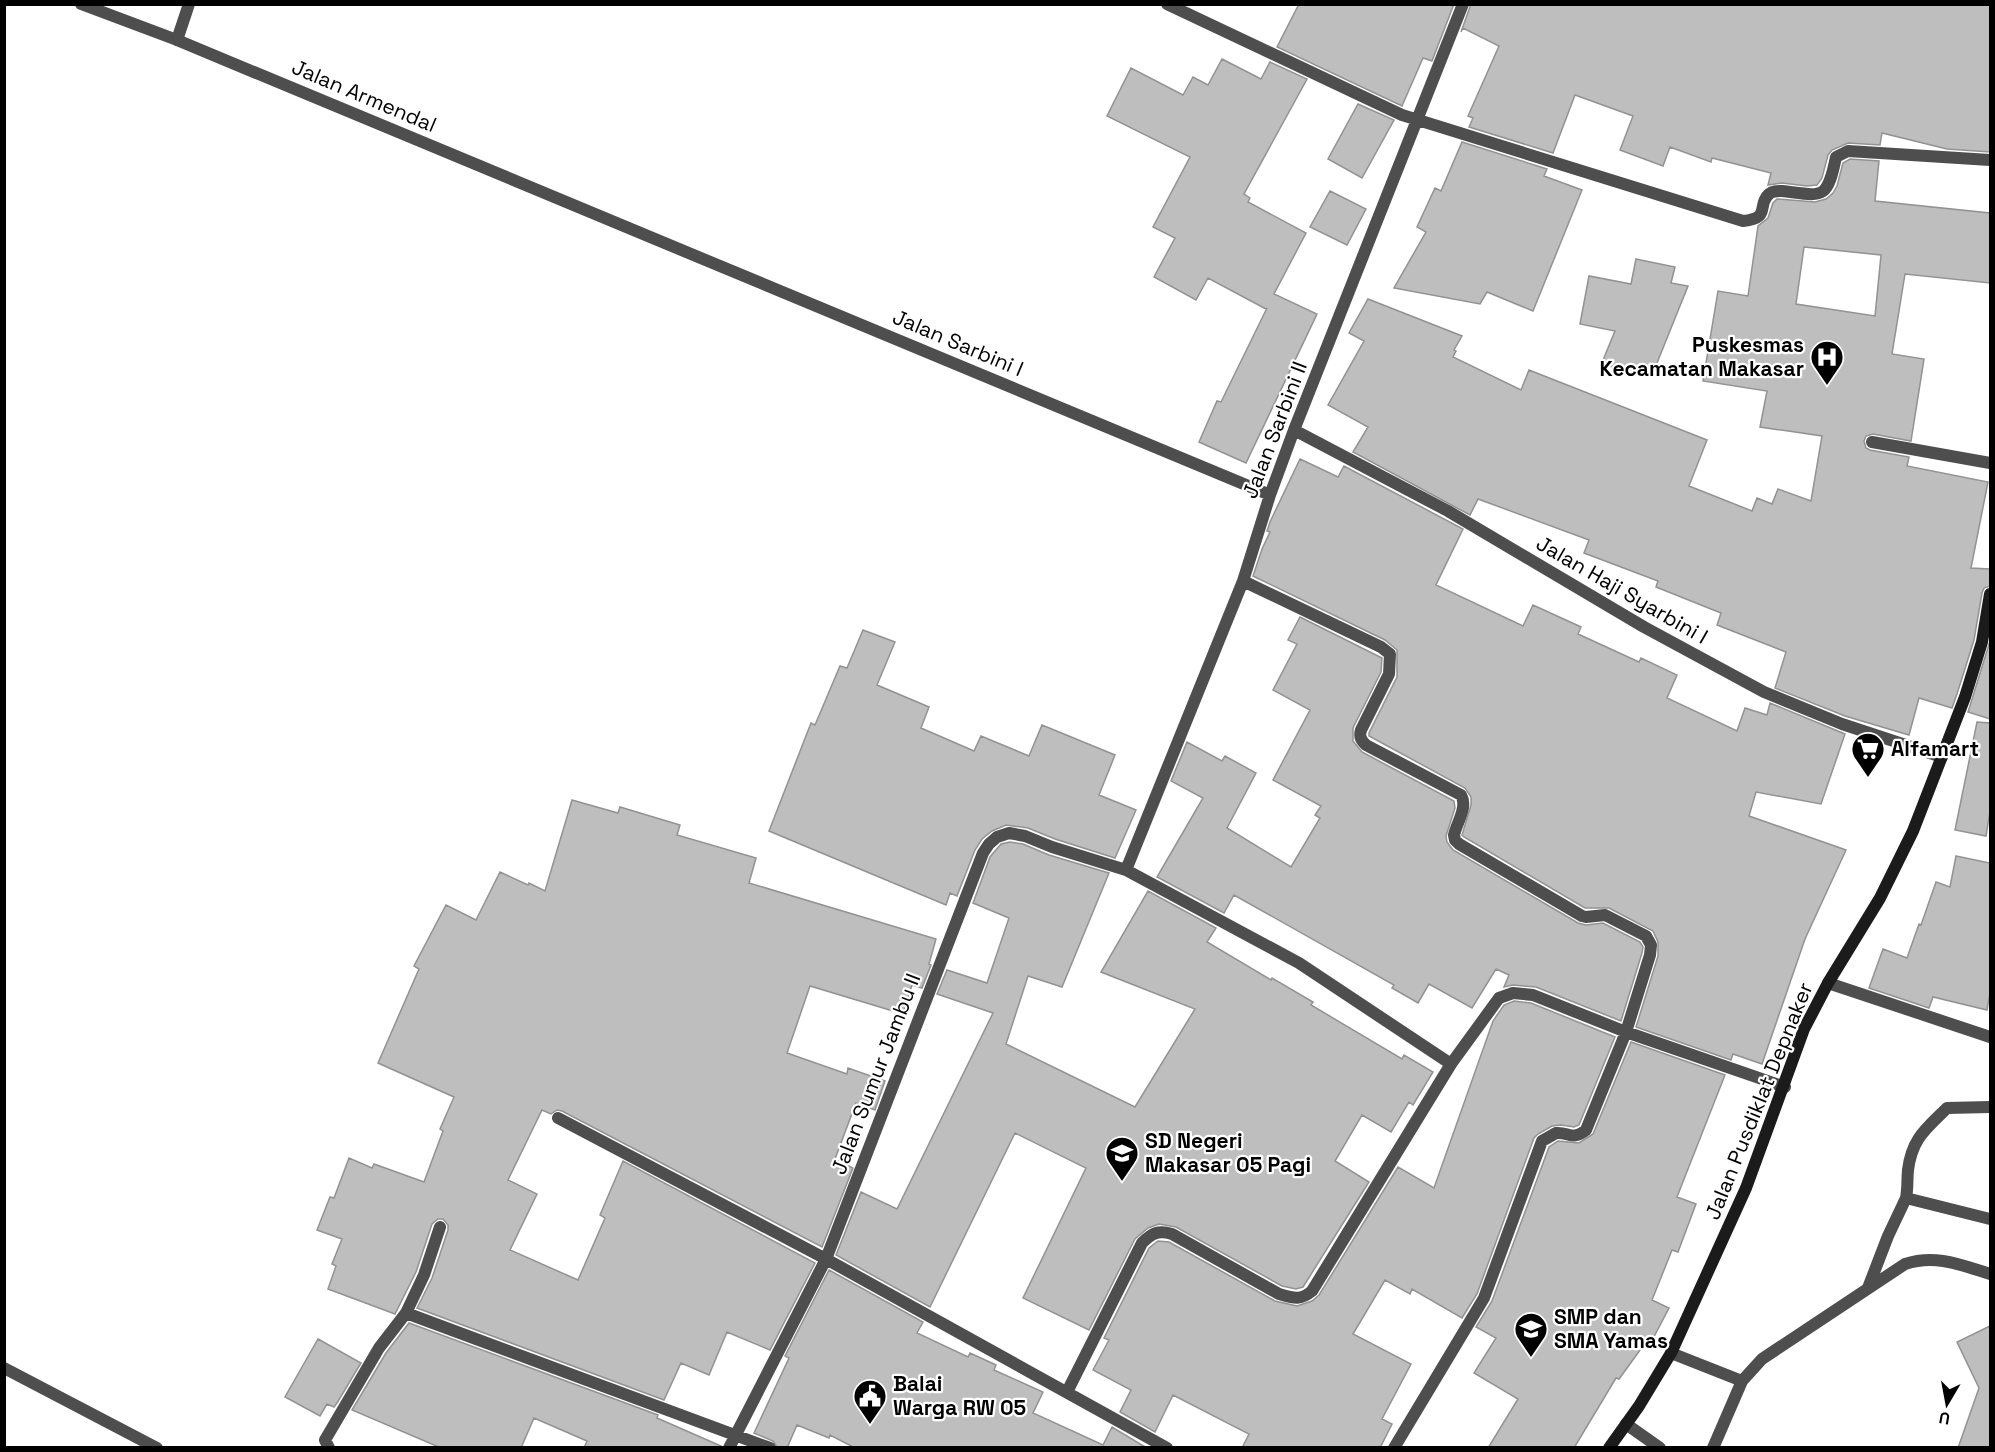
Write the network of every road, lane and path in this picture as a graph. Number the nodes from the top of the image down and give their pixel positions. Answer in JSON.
{"nodes":[{"id":1,"x":81,"y":4,"type":"edge"},
{"id":2,"x":189,"y":4,"type":"edge"},
{"id":3,"x":1167,"y":4,"type":"edge"},
{"id":4,"x":1463,"y":4,"type":"edge"},
{"id":5,"x":177,"y":40,"type":"junction"},
{"id":6,"x":1417,"y":120,"type":"junction"},
{"id":7,"x":1990,"y":160,"type":"edge"},
{"id":8,"x":630,"y":227,"type":"joint"},
{"id":9,"x":1294,"y":430,"type":"junction"},
{"id":10,"x":1872,"y":442,"type":"dead end"},
{"id":11,"x":1990,"y":463,"type":"edge"},
{"id":12,"x":1270,"y":495,"type":"junction"},
{"id":13,"x":1243,"y":581,"type":"junction"},
{"id":14,"x":1990,"y":594,"type":"edge"},
{"id":15,"x":1942,"y":757,"type":"junction"},
{"id":16,"x":1126,"y":870,"type":"junction"},
{"id":17,"x":1828,"y":983,"type":"junction"},
{"id":18,"x":1626,"y":1032,"type":"junction"},
{"id":19,"x":1990,"y":1037,"type":"edge"},
{"id":20,"x":1452,"y":1064,"type":"junction"},
{"id":21,"x":1785,"y":1087,"type":"junction"},
{"id":22,"x":1990,"y":1107,"type":"edge"},
{"id":23,"x":558,"y":1118,"type":"dead end"},
{"id":24,"x":1906,"y":1198,"type":"junction"},
{"id":25,"x":1990,"y":1219,"type":"edge"},
{"id":26,"x":440,"y":1227,"type":"dead end"},
{"id":27,"x":826,"y":1259,"type":"junction"},
{"id":28,"x":1990,"y":1274,"type":"edge"},
{"id":29,"x":1868,"y":1288,"type":"junction"},
{"id":30,"x":406,"y":1313,"type":"junction"},
{"id":31,"x":1671,"y":1353,"type":"junction"},
{"id":32,"x":4,"y":1368,"type":"edge"},
{"id":33,"x":1742,"y":1381,"type":"junction"},
{"id":34,"x":1068,"y":1392,"type":"junction"},
{"id":35,"x":1626,"y":1424,"type":"junction"},
{"id":36,"x":736,"y":1435,"type":"junction"},
{"id":37,"x":1164,"y":1447,"type":"edge"},
{"id":38,"x":157,"y":1448,"type":"edge"},
{"id":39,"x":329,"y":1448,"type":"edge"},
{"id":40,"x":729,"y":1448,"type":"edge"},
{"id":41,"x":770,"y":1448,"type":"edge"},
{"id":42,"x":1394,"y":1448,"type":"edge"},
{"id":43,"x":1609,"y":1448,"type":"edge"},
{"id":44,"x":1660,"y":1448,"type":"edge"},
{"id":45,"x":1713,"y":1448,"type":"edge"}],
"edges":[{"from":1,"to":5,"type":"street","name":"Jalan Armendal"},
{"from":2,"to":5,"type":"street"},
{"from":3,"to":6,"type":"street"},
{"from":4,"to":6,"type":"street","name":"Jalan Sarbini II"},
{"from":5,"to":8,"type":"street","name":"Jalan Armendal"},
{"from":6,"to":7,"type":"street"},
{"from":6,"to":9,"type":"street","name":"Jalan Sarbini II"},
{"from":8,"to":12,"type":"street","name":"Jalan Sarbini I"},
{"from":9,"to":12,"type":"street","name":"Jalan Sarbini II"},
{"from":9,"to":15,"type":"street","name":"Jalan Haji Syarbini I"},
{"from":10,"to":11,"type":"street"},
{"from":12,"to":13,"type":"street","name":"Jalan Sarbini II"},
{"from":13,"to":16,"type":"street","name":"Jalan Sarbini II"},
{"from":13,"to":18,"type":"street"},
{"from":14,"to":15,"type":"street","name":"Jalan Pusdiklat Depnaker"},
{"from":15,"to":17,"type":"street","name":"Jalan Pusdiklat Depnaker"},
{"from":16,"to":20,"type":"street","name":"Jalan Sumur Jambu II"},
{"from":16,"to":27,"type":"street","name":"Jalan Sumur Jambu II"},
{"from":17,"to":19,"type":"street"},
{"from":17,"to":21,"type":"street","name":"Jalan Pusdiklat Depnaker"},
{"from":18,"to":20,"type":"street"},
{"from":18,"to":21,"type":"street"},
{"from":18,"to":42,"type":"street"},
{"from":20,"to":34,"type":"street"},
{"from":21,"to":31,"type":"street","name":"Jalan Pusdiklat Depnaker"},
{"from":22,"to":24,"type":"street"},
{"from":23,"to":27,"type":"street"},
{"from":24,"to":25,"type":"street"},
{"from":24,"to":29,"type":"street"},
{"from":26,"to":30,"type":"street"},
{"from":27,"to":34,"type":"street"},
{"from":27,"to":36,"type":"street","name":"Jalan Sumur Jambu II"},
{"from":28,"to":29,"type":"street"},
{"from":29,"to":33,"type":"street"},
{"from":30,"to":36,"type":"street"},
{"from":30,"to":39,"type":"street"},
{"from":31,"to":33,"type":"street"},
{"from":31,"to":35,"type":"street","name":"Jalan Pusdiklat Depnaker"},
{"from":32,"to":38,"type":"street"},
{"from":33,"to":45,"type":"street"},
{"from":34,"to":37,"type":"street"},
{"from":35,"to":43,"type":"street","name":"Jalan Pusdiklat Depnaker"},
{"from":35,"to":44,"type":"street"},
{"from":36,"to":40,"type":"street","name":"Jalan Sumur Jambu II"},
{"from":36,"to":41,"type":"street"}]}
